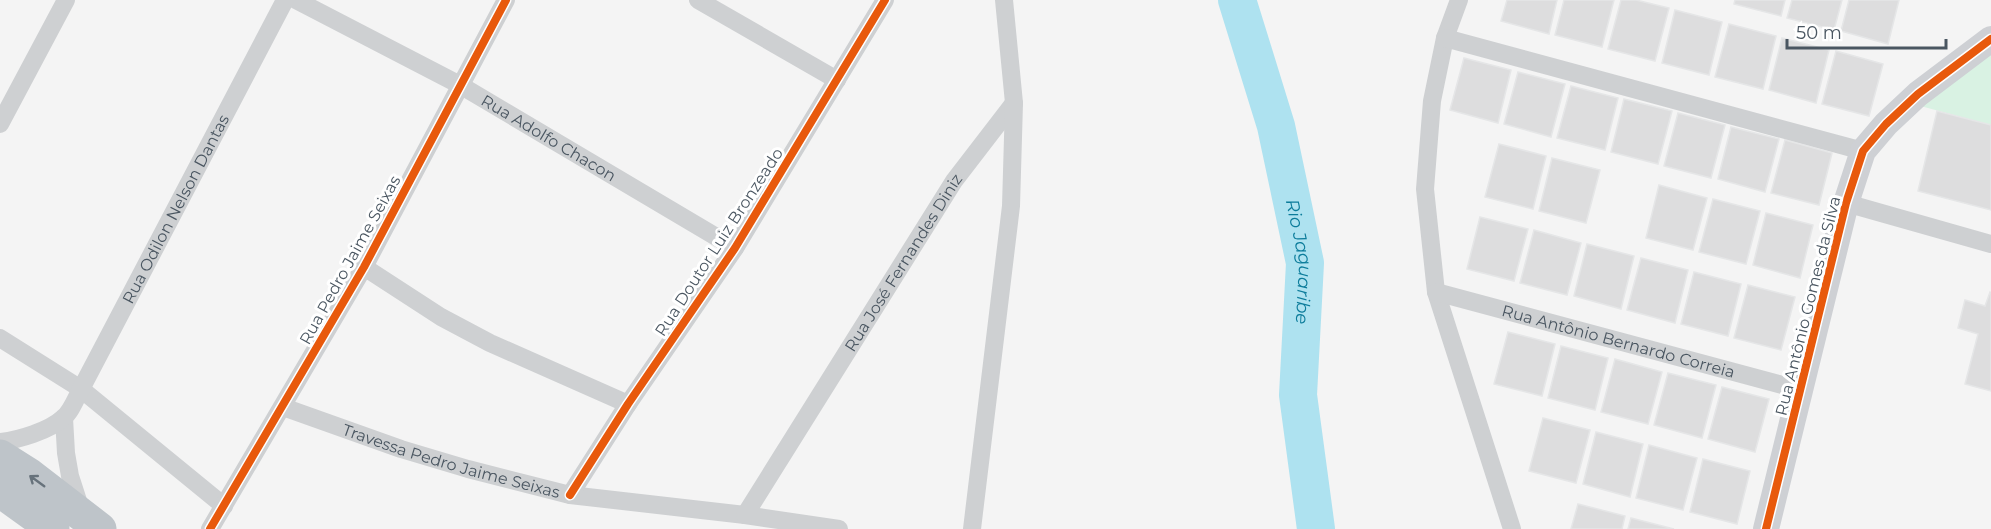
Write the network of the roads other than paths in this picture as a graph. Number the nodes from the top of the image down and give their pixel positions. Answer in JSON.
{"nodes":[{"id":1,"x":66,"y":0,"type":"edge"},
{"id":2,"x":285,"y":0,"type":"edge"},
{"id":3,"x":296,"y":0,"type":"edge"},
{"id":4,"x":506,"y":0,"type":"edge"},
{"id":5,"x":698,"y":0,"type":"edge"},
{"id":6,"x":885,"y":0,"type":"edge"},
{"id":7,"x":1004,"y":0,"type":"edge"},
{"id":8,"x":1459,"y":0,"type":"edge"},
{"id":9,"x":1445,"y":38,"type":"junction"},
{"id":10,"x":1991,"y":39,"type":"edge"},
{"id":11,"x":837,"y":80,"type":"junction"},
{"id":12,"x":460,"y":85,"type":"junction"},
{"id":13,"x":1014,"y":103,"type":"junction"},
{"id":14,"x":0,"y":124,"type":"edge"},
{"id":15,"x":1863,"y":151,"type":"junction"},
{"id":16,"x":1846,"y":203,"type":"junction"},
{"id":17,"x":1991,"y":244,"type":"edge"},
{"id":18,"x":735,"y":248,"type":"junction"},
{"id":19,"x":364,"y":267,"type":"junction"},
{"id":20,"x":1436,"y":292,"type":"junction"},
{"id":21,"x":0,"y":338,"type":"edge"},
{"id":22,"x":81,"y":389,"type":"junction"},
{"id":23,"x":1801,"y":390,"type":"junction"},
{"id":24,"x":628,"y":404,"type":"junction"},
{"id":25,"x":283,"y":407,"type":"junction"},
{"id":26,"x":64,"y":418,"type":"junction"},
{"id":27,"x":0,"y":442,"type":"edge"},
{"id":28,"x":0,"y":456,"type":"edge"},
{"id":29,"x":0,"y":491,"type":"edge"},
{"id":30,"x":570,"y":495,"type":"junction"},
{"id":31,"x":224,"y":506,"type":"junction"},
{"id":32,"x":746,"y":515,"type":"junction"},
{"id":33,"x":92,"y":522,"type":"edge"},
{"id":34,"x":52,"y":529,"type":"edge"},
{"id":35,"x":210,"y":529,"type":"edge"},
{"id":36,"x":839,"y":529,"type":"edge"},
{"id":37,"x":972,"y":529,"type":"edge"},
{"id":38,"x":1512,"y":529,"type":"edge"},
{"id":39,"x":1766,"y":529,"type":"edge"}],
"edges":[{"from":1,"to":14,"type":"street"},
{"from":2,"to":22,"type":"street","name":"Rua Odilon Nelson Dantas"},
{"from":3,"to":12,"type":"street","name":"Rua Adolfo Chacon"},
{"from":4,"to":12,"type":"street","name":"Rua Pedro Jaime Seixas"},
{"from":5,"to":11,"type":"street"},
{"from":6,"to":11,"type":"street","name":"Rua Doutor Luiz Bronzeado"},
{"from":7,"to":13,"type":"street"},
{"from":8,"to":9,"type":"street"},
{"from":9,"to":15,"type":"street"},
{"from":9,"to":20,"type":"street"},
{"from":10,"to":15,"type":"street","name":"Rua Antônio Gomes da Silva"},
{"from":11,"to":18,"type":"street","name":"Rua Doutor Luiz Bronzeado"},
{"from":12,"to":18,"type":"street","name":"Rua Adolfo Chacon"},
{"from":12,"to":19,"type":"street","name":"Rua Pedro Jaime Seixas"},
{"from":13,"to":32,"type":"street","name":"Rua José Fernandes Diniz"},
{"from":13,"to":37,"type":"street"},
{"from":15,"to":16,"type":"street","name":"Rua Antônio Gomes da Silva"},
{"from":16,"to":17,"type":"street"},
{"from":16,"to":23,"type":"street","name":"Rua Antônio Gomes da Silva"},
{"from":18,"to":24,"type":"street","name":"Rua Doutor Luiz Bronzeado"},
{"from":19,"to":24,"type":"street"},
{"from":19,"to":25,"type":"street","name":"Rua Pedro Jaime Seixas"},
{"from":20,"to":23,"type":"street","name":"Rua Antônio Bernardo Correia"},
{"from":20,"to":38,"type":"street"},
{"from":21,"to":22,"type":"street"},
{"from":22,"to":26,"type":"street","name":"Rua Odilon Nelson Dantas"},
{"from":22,"to":31,"type":"street"},
{"from":23,"to":39,"type":"street","name":"Rua Antônio Gomes da Silva"},
{"from":24,"to":30,"type":"street","name":"Rua Doutor Luiz Bronzeado"},
{"from":25,"to":30,"type":"street","name":"Travessa Pedro Jaime Seixas"},
{"from":25,"to":31,"type":"street","name":"Rua Pedro Jaime Seixas"},
{"from":26,"to":27,"type":"street"},
{"from":26,"to":33,"type":"street"},
{"from":33,"to":28,"type":"highway","one_way":true},
{"from":29,"to":34,"type":"highway"},
{"from":30,"to":32,"type":"street","name":"Travessa Pedro Jaime Seixas"},
{"from":31,"to":35,"type":"street","name":"Rua Pedro Jaime Seixas"},
{"from":32,"to":36,"type":"street","name":"Travessa Pedro Jaime Seixas"}]}
